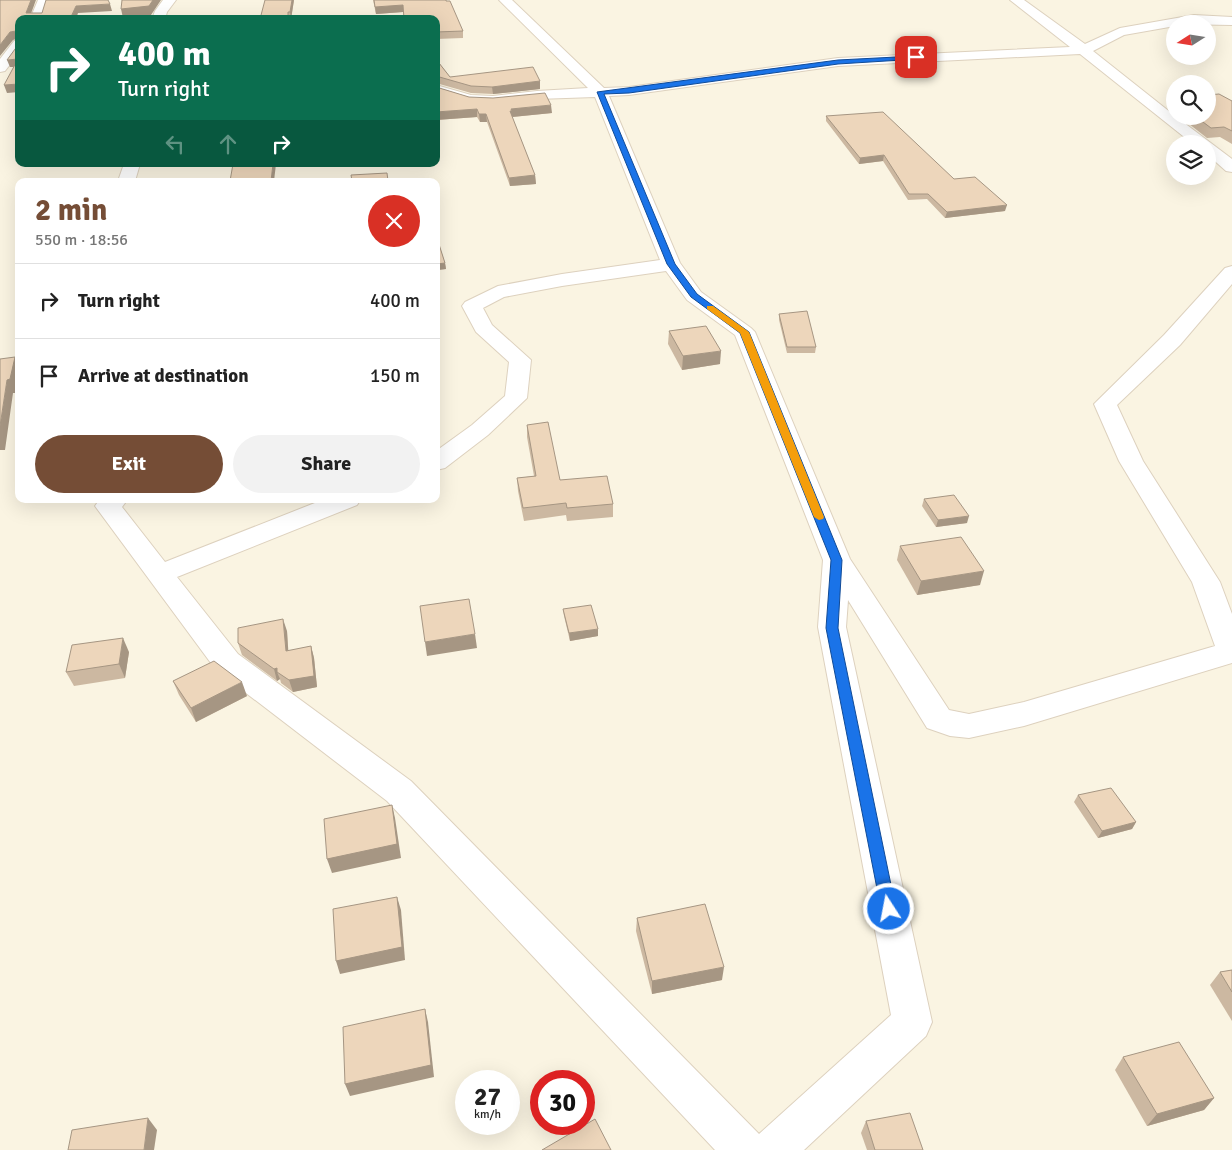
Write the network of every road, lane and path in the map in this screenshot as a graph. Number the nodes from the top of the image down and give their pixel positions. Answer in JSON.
{"nodes":[{"id":1,"x":44,"y":0,"type":"edge"},
{"id":2,"x":170,"y":0,"type":"edge"},
{"id":3,"x":505,"y":0,"type":"edge"},
{"id":4,"x":1016,"y":0,"type":"edge"},
{"id":5,"x":38,"y":15,"type":"edge"},
{"id":6,"x":160,"y":15,"type":"edge"},
{"id":7,"x":1228,"y":17,"type":"edge"},
{"id":8,"x":1084,"y":50,"type":"junction"},
{"id":9,"x":15,"y":52,"type":"edge"},
{"id":10,"x":8,"y":65,"type":"edge"},
{"id":11,"x":440,"y":90,"type":"edge"},
{"id":12,"x":600,"y":92,"type":"junction"},
{"id":13,"x":1192,"y":135,"type":"edge"},
{"id":14,"x":1216,"y":154,"type":"edge"},
{"id":15,"x":1232,"y":167,"type":"edge"},
{"id":16,"x":671,"y":264,"type":"junction"},
{"id":17,"x":1232,"y":272,"type":"edge"},
{"id":18,"x":440,"y":460,"type":"edge"},
{"id":19,"x":111,"y":503,"type":"edge"},
{"id":20,"x":338,"y":503,"type":"edge"},
{"id":21,"x":837,"y":560,"type":"junction"},
{"id":22,"x":160,"y":574,"type":"junction"},
{"id":23,"x":1232,"y":652,"type":"edge"},
{"id":24,"x":769,"y":1149,"type":"edge"}],
"edges":[{"from":1,"to":5,"type":"street"},
{"from":2,"to":6,"type":"street"},
{"from":3,"to":12,"type":"street"},
{"from":4,"to":8,"type":"street"},
{"from":7,"to":8,"type":"street"},
{"from":8,"to":12,"type":"street"},
{"from":8,"to":13,"type":"street"},
{"from":9,"to":10,"type":"street"},
{"from":11,"to":12,"type":"street"},
{"from":12,"to":16,"type":"street"},
{"from":14,"to":15,"type":"street"},
{"from":16,"to":18,"type":"street"},
{"from":16,"to":21,"type":"street"},
{"from":17,"to":23,"type":"street"},
{"from":19,"to":22,"type":"street"},
{"from":20,"to":22,"type":"street"},
{"from":21,"to":23,"type":"street"},
{"from":21,"to":24,"type":"street"},
{"from":22,"to":24,"type":"street"}]}
